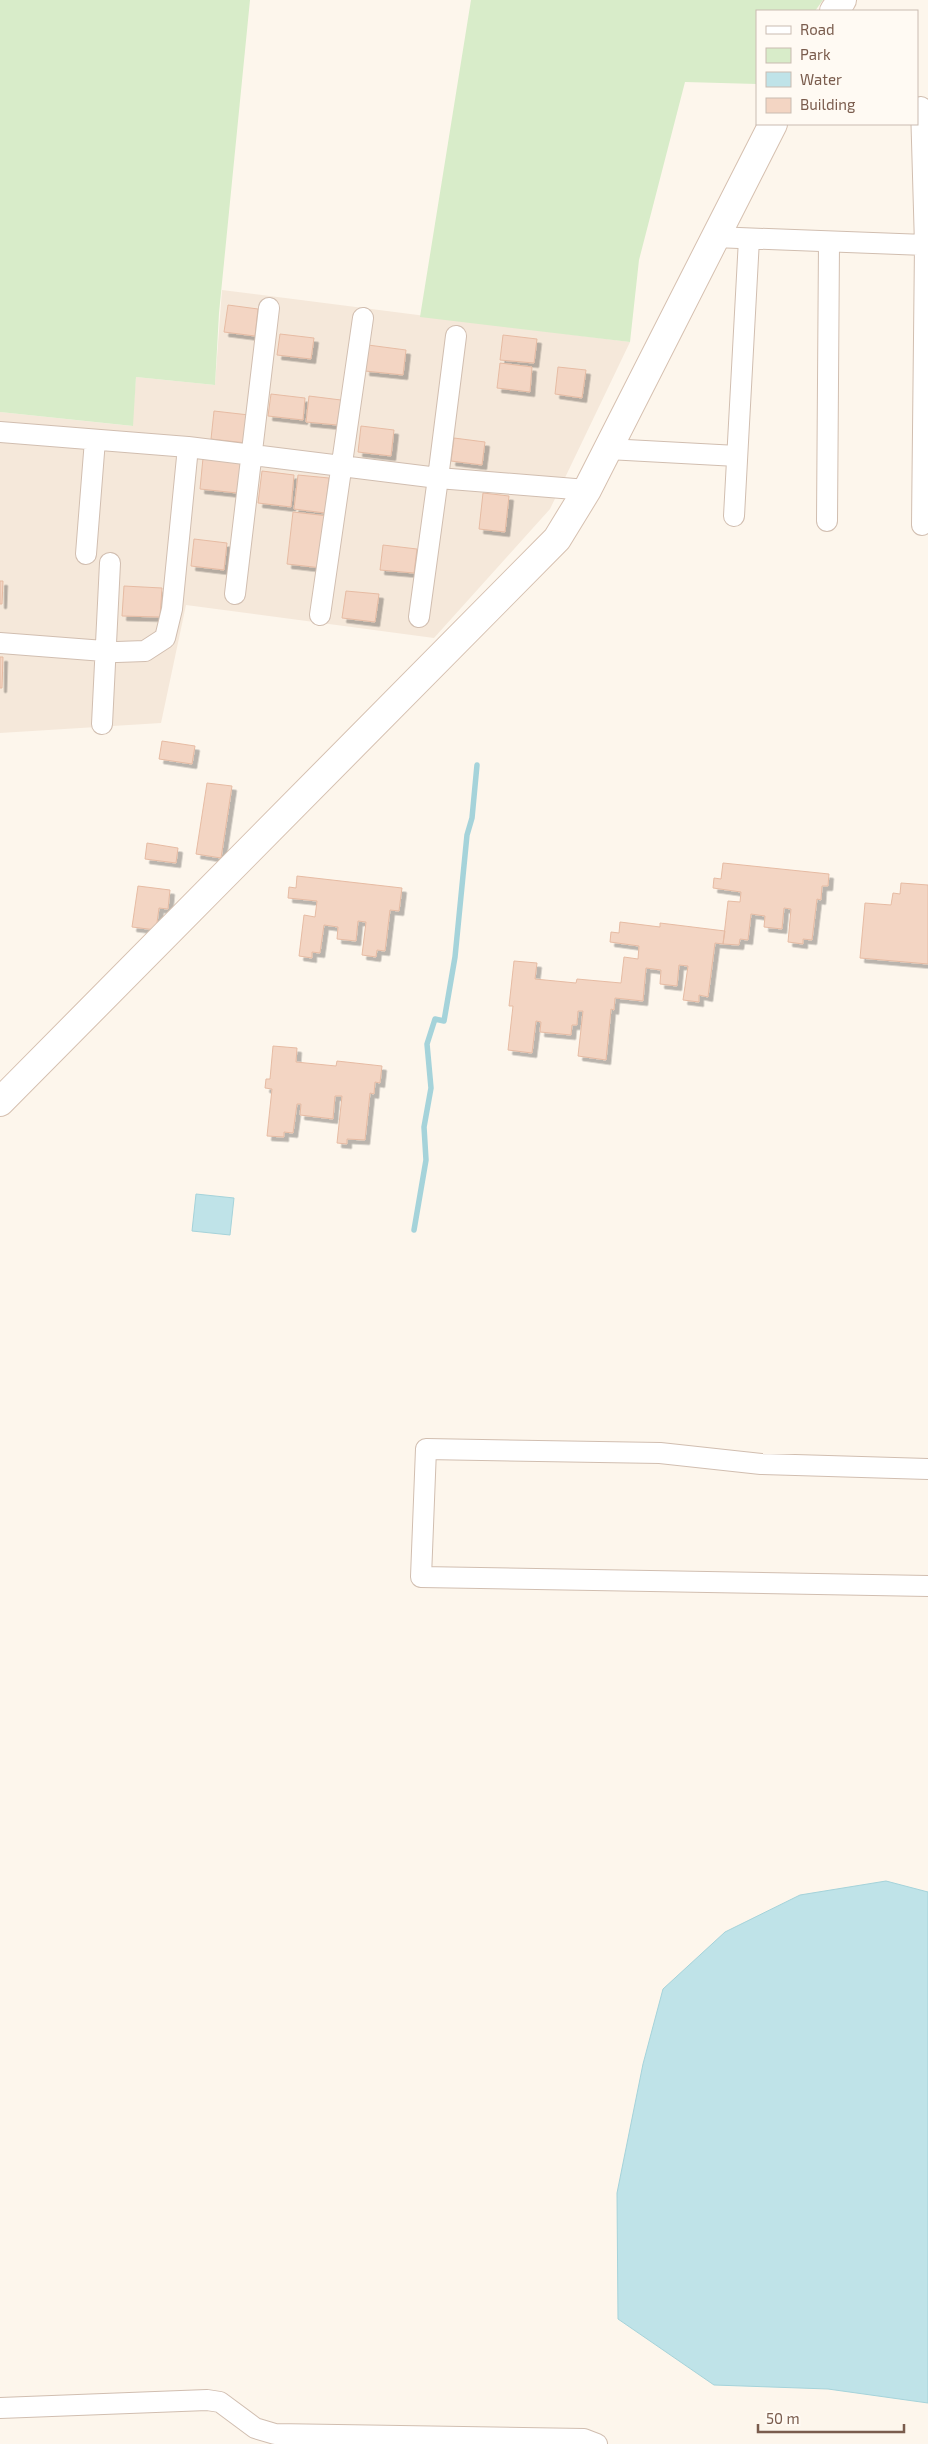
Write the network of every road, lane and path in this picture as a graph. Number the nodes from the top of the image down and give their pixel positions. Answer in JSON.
{"nodes":[{"id":1,"x":921,"y":107,"type":"dead end"},
{"id":2,"x":772,"y":125,"type":"edge"},
{"id":3,"x":714,"y":237,"type":"junction"},
{"id":4,"x":749,"y":239,"type":"junction"},
{"id":5,"x":829,"y":243,"type":"junction"},
{"id":6,"x":925,"y":245,"type":"junction"},
{"id":7,"x":269,"y":308,"type":"dead end"},
{"id":8,"x":363,"y":318,"type":"dead end"},
{"id":9,"x":456,"y":336,"type":"dead end"},
{"id":10,"x":0,"y":432,"type":"edge"},
{"id":11,"x":95,"y":440,"type":"junction"},
{"id":12,"x":188,"y":447,"type":"junction"},
{"id":13,"x":608,"y":449,"type":"junction"},
{"id":14,"x":252,"y":455,"type":"junction"},
{"id":15,"x":737,"y":456,"type":"junction"},
{"id":16,"x":342,"y":466,"type":"junction"},
{"id":17,"x":438,"y":478,"type":"junction"},
{"id":18,"x":587,"y":490,"type":"junction"},
{"id":19,"x":734,"y":516,"type":"dead end"},
{"id":20,"x":827,"y":521,"type":"dead end"},
{"id":21,"x":922,"y":525,"type":"dead end"},
{"id":22,"x":86,"y":554,"type":"dead end"},
{"id":23,"x":110,"y":564,"type":"dead end"},
{"id":24,"x":236,"y":594,"type":"dead end"},
{"id":25,"x":320,"y":615,"type":"dead end"},
{"id":26,"x":419,"y":617,"type":"dead end"},
{"id":27,"x":0,"y":643,"type":"edge"},
{"id":28,"x":106,"y":651,"type":"junction"},
{"id":29,"x":102,"y":724,"type":"dead end"},
{"id":30,"x":0,"y":1102,"type":"edge"},
{"id":31,"x":928,"y":1469,"type":"edge"},
{"id":32,"x":928,"y":1586,"type":"edge"},
{"id":33,"x":0,"y":2408,"type":"edge"},
{"id":34,"x":597,"y":2444,"type":"edge"}],
"edges":[{"from":1,"to":6,"type":"street"},
{"from":2,"to":3,"type":"main road"},
{"from":3,"to":4,"type":"street"},
{"from":3,"to":13,"type":"main road"},
{"from":4,"to":5,"type":"street"},
{"from":4,"to":15,"type":"street"},
{"from":5,"to":6,"type":"street"},
{"from":5,"to":20,"type":"street"},
{"from":6,"to":21,"type":"street"},
{"from":7,"to":14,"type":"street"},
{"from":8,"to":16,"type":"street"},
{"from":9,"to":17,"type":"street"},
{"from":10,"to":11,"type":"street"},
{"from":11,"to":12,"type":"street"},
{"from":11,"to":22,"type":"street"},
{"from":12,"to":14,"type":"street"},
{"from":12,"to":28,"type":"street"},
{"from":13,"to":15,"type":"street"},
{"from":13,"to":18,"type":"main road"},
{"from":14,"to":16,"type":"street"},
{"from":14,"to":24,"type":"street"},
{"from":15,"to":19,"type":"street"},
{"from":16,"to":17,"type":"street"},
{"from":16,"to":25,"type":"street"},
{"from":17,"to":18,"type":"street"},
{"from":17,"to":26,"type":"street"},
{"from":18,"to":30,"type":"main road"},
{"from":23,"to":28,"type":"street"},
{"from":27,"to":28,"type":"street"},
{"from":28,"to":29,"type":"street"},
{"from":31,"to":32,"type":"street"},
{"from":33,"to":34,"type":"street"}]}
